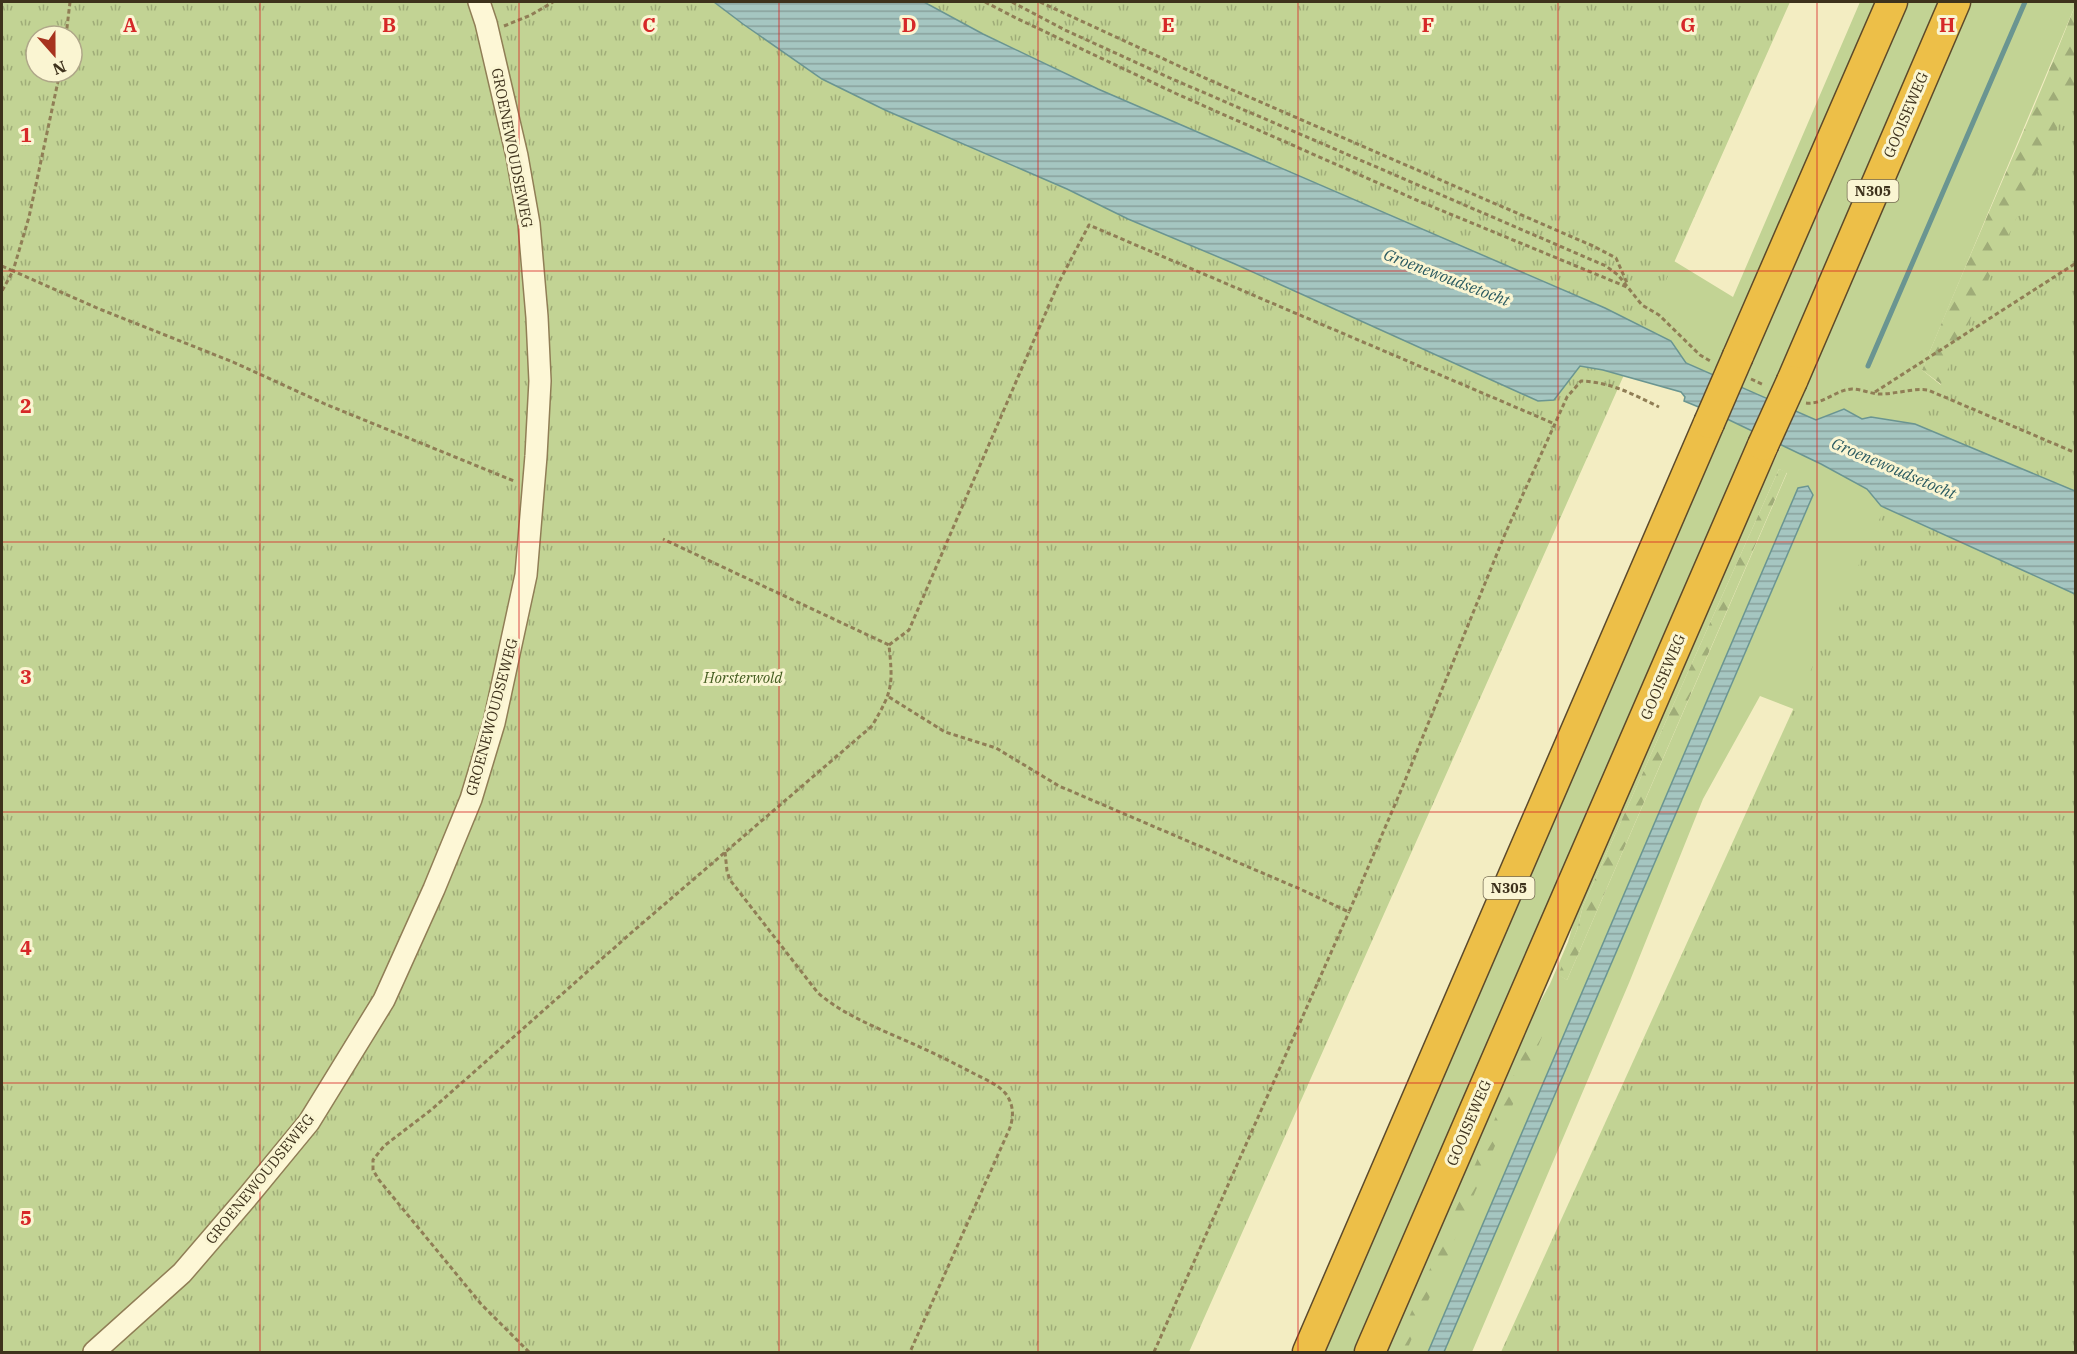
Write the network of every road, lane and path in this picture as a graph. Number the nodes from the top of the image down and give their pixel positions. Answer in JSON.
{"nodes":[{"id":1,"x":70,"y":2,"type":"edge"},
{"id":2,"x":478,"y":2,"type":"edge"},
{"id":3,"x":553,"y":2,"type":"edge"},
{"id":4,"x":986,"y":2,"type":"edge"},
{"id":5,"x":1012,"y":2,"type":"edge"},
{"id":6,"x":1040,"y":2,"type":"edge"},
{"id":7,"x":1892,"y":2,"type":"edge"},
{"id":8,"x":1955,"y":2,"type":"edge"},
{"id":9,"x":67,"y":24,"type":"edge"},
{"id":10,"x":489,"y":32,"type":"junction"},
{"id":11,"x":57,"y":84,"type":"edge"},
{"id":12,"x":2076,"y":263,"type":"edge"},
{"id":13,"x":2,"y":266,"type":"edge"},
{"id":14,"x":13,"y":271,"type":"junction"},
{"id":15,"x":1628,"y":288,"type":"junction"},
{"id":16,"x":2,"y":291,"type":"edge"},
{"id":17,"x":1735,"y":366,"type":"junction"},
{"id":18,"x":1786,"y":389,"type":"junction"},
{"id":19,"x":1873,"y":393,"type":"junction"},
{"id":20,"x":1659,"y":407,"type":"dead end"},
{"id":21,"x":1554,"y":424,"type":"junction"},
{"id":22,"x":2076,"y":453,"type":"edge"},
{"id":23,"x":534,"y":489,"type":"junction"},
{"id":24,"x":663,"y":539,"type":"dead end"},
{"id":25,"x":889,"y":645,"type":"junction"},
{"id":26,"x":889,"y":697,"type":"junction"},
{"id":27,"x":725,"y":852,"type":"junction"},
{"id":28,"x":1349,"y":912,"type":"junction"},
{"id":29,"x":94,"y":1353,"type":"edge"},
{"id":30,"x":529,"y":1353,"type":"edge"},
{"id":31,"x":910,"y":1353,"type":"edge"},
{"id":32,"x":1154,"y":1353,"type":"edge"},
{"id":33,"x":1308,"y":1353,"type":"edge"},
{"id":34,"x":1370,"y":1353,"type":"edge"}],
"edges":[{"from":1,"to":9,"type":"path"},
{"from":2,"to":10,"type":"street","name":"GROENEWOUDSEWEG"},
{"from":3,"to":10,"type":"path"},
{"from":4,"to":15,"type":"path"},
{"from":5,"to":15,"type":"path"},
{"from":6,"to":15,"type":"path"},
{"from":7,"to":17,"type":"highway","number":"N305"},
{"from":8,"to":18,"type":"highway","name":"GOOISEWEG","number":"N305"},
{"from":10,"to":23,"type":"street","name":"GROENEWOUDSEWEG"},
{"from":11,"to":14,"type":"path"},
{"from":12,"to":19,"type":"path"},
{"from":13,"to":14,"type":"path"},
{"from":14,"to":16,"type":"path"},
{"from":14,"to":23,"type":"path"},
{"from":15,"to":17,"type":"path"},
{"from":17,"to":18,"type":"path"},
{"from":17,"to":33,"type":"highway","number":"N305","bridge":true},
{"from":18,"to":19,"type":"path"},
{"from":18,"to":34,"type":"highway","name":"GOOISEWEG","number":"N305","bridge":true},
{"from":19,"to":22,"type":"path"},
{"from":20,"to":21,"type":"path"},
{"from":21,"to":25,"type":"path"},
{"from":21,"to":28,"type":"path"},
{"from":23,"to":29,"type":"street","name":"GROENEWOUDSEWEG"},
{"from":24,"to":25,"type":"path"},
{"from":25,"to":26,"type":"path"},
{"from":26,"to":27,"type":"path"},
{"from":26,"to":28,"type":"path"},
{"from":27,"to":30,"type":"path"},
{"from":27,"to":31,"type":"path"},
{"from":28,"to":32,"type":"path"}]}
